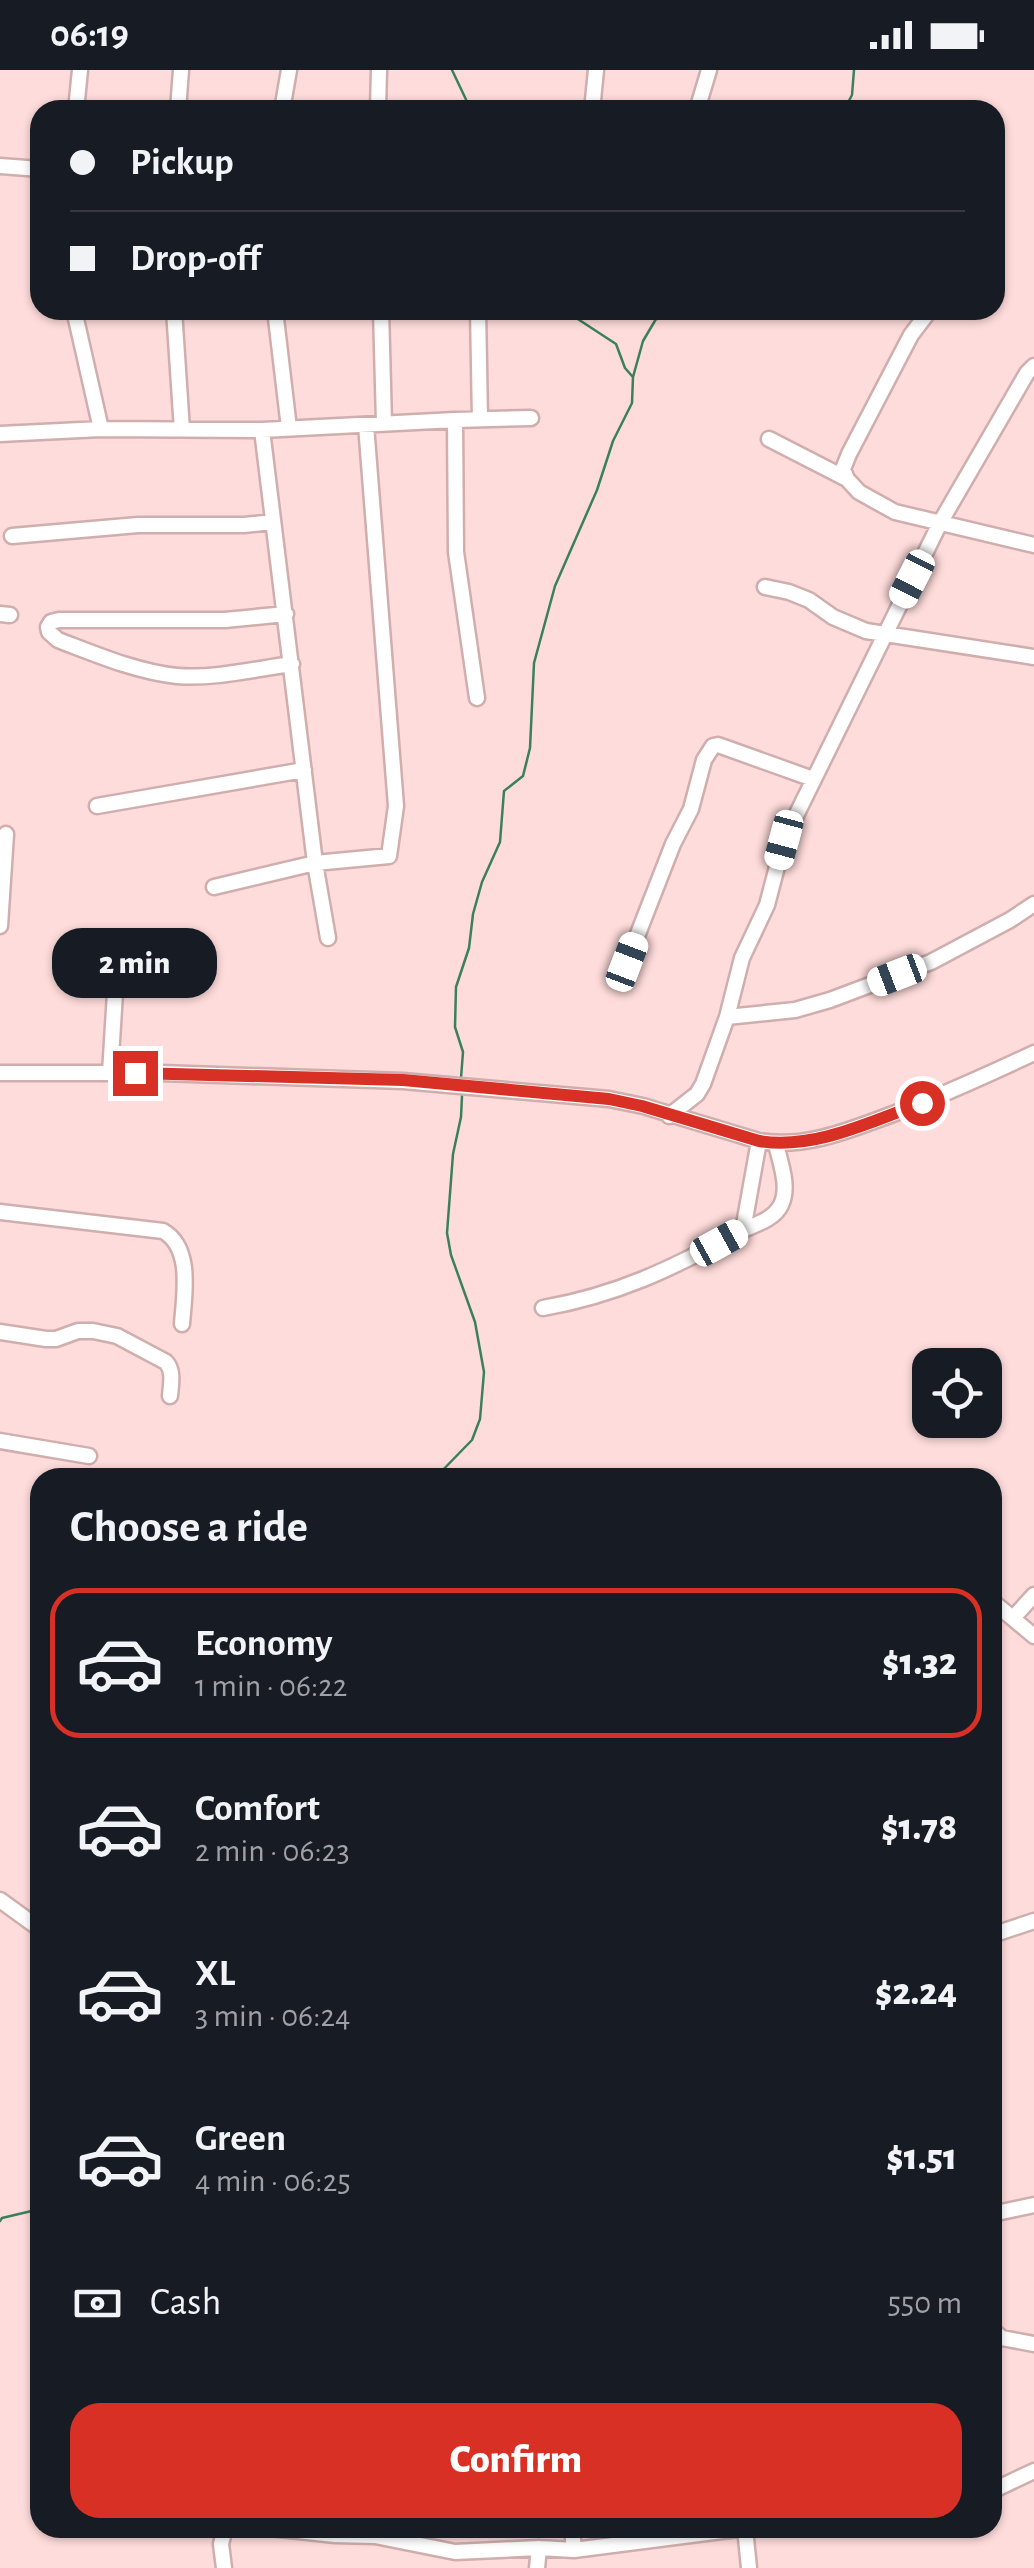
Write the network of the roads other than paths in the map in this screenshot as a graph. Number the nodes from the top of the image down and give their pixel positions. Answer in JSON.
{"nodes":[{"id":1,"x":80,"y":70,"type":"edge"},
{"id":2,"x":180,"y":70,"type":"edge"},
{"id":3,"x":289,"y":70,"type":"edge"},
{"id":4,"x":379,"y":70,"type":"edge"},
{"id":5,"x":596,"y":70,"type":"edge"},
{"id":6,"x":709,"y":70,"type":"edge"},
{"id":7,"x":77,"y":100,"type":"edge"},
{"id":8,"x":178,"y":100,"type":"edge"},
{"id":9,"x":284,"y":100,"type":"edge"},
{"id":10,"x":378,"y":100,"type":"edge"},
{"id":11,"x":593,"y":100,"type":"edge"},
{"id":12,"x":700,"y":100,"type":"edge"},
{"id":13,"x":0,"y":166,"type":"edge"},
{"id":14,"x":30,"y":168,"type":"edge"},
{"id":15,"x":76,"y":320,"type":"edge"},
{"id":16,"x":175,"y":320,"type":"edge"},
{"id":17,"x":276,"y":320,"type":"edge"},
{"id":18,"x":381,"y":320,"type":"edge"},
{"id":19,"x":478,"y":320,"type":"edge"},
{"id":20,"x":922,"y":320,"type":"edge"},
{"id":21,"x":1034,"y":366,"type":"edge"},
{"id":22,"x":531,"y":418,"type":"dead end"},
{"id":23,"x":480,"y":419,"type":"junction"},
{"id":24,"x":455,"y":420,"type":"junction"},
{"id":25,"x":384,"y":424,"type":"junction"},
{"id":26,"x":366,"y":425,"type":"junction"},
{"id":27,"x":289,"y":428,"type":"junction"},
{"id":28,"x":101,"y":429,"type":"junction"},
{"id":29,"x":182,"y":430,"type":"junction"},
{"id":30,"x":262,"y":430,"type":"junction"},
{"id":31,"x":0,"y":434,"type":"edge"},
{"id":32,"x":769,"y":439,"type":"dead end"},
{"id":33,"x":847,"y":480,"type":"junction"},
{"id":34,"x":273,"y":522,"type":"junction"},
{"id":35,"x":940,"y":523,"type":"junction"},
{"id":36,"x":12,"y":536,"type":"dead end"},
{"id":37,"x":1034,"y":545,"type":"edge"},
{"id":38,"x":765,"y":586,"type":"dead end"},
{"id":39,"x":286,"y":614,"type":"junction"},
{"id":40,"x":883,"y":635,"type":"junction"},
{"id":41,"x":1034,"y":657,"type":"edge"},
{"id":42,"x":292,"y":664,"type":"junction"},
{"id":43,"x":477,"y":698,"type":"dead end"},
{"id":44,"x":304,"y":770,"type":"junction"},
{"id":45,"x":813,"y":779,"type":"junction"},
{"id":46,"x":97,"y":806,"type":"dead end"},
{"id":47,"x":6,"y":834,"type":"dead end"},
{"id":48,"x":315,"y":863,"type":"junction"},
{"id":49,"x":214,"y":887,"type":"dead end"},
{"id":50,"x":1034,"y":904,"type":"edge"},
{"id":51,"x":0,"y":926,"type":"edge"},
{"id":52,"x":328,"y":938,"type":"dead end"},
{"id":53,"x":118,"y":945,"type":"dead end"},
{"id":54,"x":627,"y":962,"type":"dead end"},
{"id":55,"x":727,"y":1017,"type":"junction"},
{"id":56,"x":1034,"y":1053,"type":"edge"},
{"id":57,"x":0,"y":1073,"type":"edge"},
{"id":58,"x":110,"y":1073,"type":"junction"},
{"id":59,"x":669,"y":1116,"type":"junction"},
{"id":60,"x":759,"y":1141,"type":"junction"},
{"id":61,"x":776,"y":1144,"type":"junction"},
{"id":62,"x":0,"y":1212,"type":"edge"},
{"id":63,"x":743,"y":1230,"type":"junction"},
{"id":64,"x":543,"y":1308,"type":"dead end"},
{"id":65,"x":182,"y":1324,"type":"dead end"},
{"id":66,"x":0,"y":1332,"type":"edge"},
{"id":67,"x":170,"y":1396,"type":"dead end"},
{"id":68,"x":0,"y":1441,"type":"edge"},
{"id":69,"x":89,"y":1456,"type":"dead end"},
{"id":70,"x":1034,"y":1595,"type":"edge"},
{"id":71,"x":1002,"y":1609,"type":"edge"},
{"id":72,"x":1013,"y":1618,"type":"junction"},
{"id":73,"x":1034,"y":1636,"type":"edge"},
{"id":74,"x":0,"y":1900,"type":"edge"},
{"id":75,"x":1034,"y":1921,"type":"edge"},
{"id":76,"x":30,"y":1922,"type":"edge"},
{"id":77,"x":1002,"y":1932,"type":"edge"},
{"id":78,"x":1034,"y":2205,"type":"edge"},
{"id":79,"x":1002,"y":2212,"type":"edge"},
{"id":80,"x":1002,"y":2338,"type":"edge"},
{"id":81,"x":1034,"y":2344,"type":"edge"},
{"id":82,"x":1034,"y":2472,"type":"edge"},
{"id":83,"x":1002,"y":2487,"type":"edge"},
{"id":84,"x":222,"y":2538,"type":"edge"},
{"id":85,"x":385,"y":2538,"type":"edge"},
{"id":86,"x":573,"y":2538,"type":"edge"},
{"id":87,"x":667,"y":2538,"type":"edge"},
{"id":88,"x":746,"y":2538,"type":"edge"},
{"id":89,"x":539,"y":2548,"type":"junction"},
{"id":90,"x":574,"y":2550,"type":"junction"},
{"id":91,"x":224,"y":2568,"type":"edge"},
{"id":92,"x":537,"y":2568,"type":"edge"},
{"id":93,"x":749,"y":2568,"type":"edge"}],
"edges":[{"from":1,"to":7,"type":"street"},
{"from":2,"to":8,"type":"street"},
{"from":3,"to":9,"type":"street"},
{"from":4,"to":10,"type":"street"},
{"from":5,"to":11,"type":"street"},
{"from":6,"to":12,"type":"street"},
{"from":13,"to":14,"type":"street"},
{"from":15,"to":28,"type":"street"},
{"from":16,"to":29,"type":"street"},
{"from":17,"to":27,"type":"street"},
{"from":18,"to":25,"type":"street"},
{"from":19,"to":23,"type":"street"},
{"from":20,"to":33,"type":"street"},
{"from":21,"to":35,"type":"street"},
{"from":22,"to":23,"type":"street"},
{"from":23,"to":24,"type":"street"},
{"from":24,"to":25,"type":"street"},
{"from":24,"to":43,"type":"street"},
{"from":25,"to":26,"type":"street"},
{"from":26,"to":27,"type":"street"},
{"from":26,"to":48,"type":"street"},
{"from":27,"to":30,"type":"street"},
{"from":28,"to":29,"type":"street"},
{"from":28,"to":31,"type":"street"},
{"from":29,"to":30,"type":"street"},
{"from":30,"to":34,"type":"street"},
{"from":32,"to":33,"type":"street"},
{"from":33,"to":35,"type":"street"},
{"from":34,"to":36,"type":"street"},
{"from":34,"to":39,"type":"street"},
{"from":35,"to":37,"type":"street"},
{"from":35,"to":40,"type":"street"},
{"from":38,"to":40,"type":"street"},
{"from":39,"to":42,"type":"street"},
{"from":39,"to":42,"type":"street"},
{"from":40,"to":41,"type":"street"},
{"from":40,"to":45,"type":"street"},
{"from":42,"to":44,"type":"street"},
{"from":44,"to":46,"type":"street"},
{"from":44,"to":48,"type":"street"},
{"from":45,"to":54,"type":"street"},
{"from":45,"to":55,"type":"street"},
{"from":47,"to":51,"type":"street"},
{"from":48,"to":49,"type":"street"},
{"from":48,"to":52,"type":"street"},
{"from":50,"to":55,"type":"street"},
{"from":53,"to":58,"type":"street"},
{"from":55,"to":59,"type":"street"},
{"from":56,"to":61,"type":"street"},
{"from":57,"to":58,"type":"street"},
{"from":58,"to":59,"type":"street"},
{"from":59,"to":60,"type":"street"},
{"from":60,"to":61,"type":"street"},
{"from":60,"to":63,"type":"street"},
{"from":61,"to":63,"type":"street"},
{"from":62,"to":65,"type":"street"},
{"from":63,"to":64,"type":"street"},
{"from":66,"to":67,"type":"street"},
{"from":68,"to":69,"type":"street"},
{"from":70,"to":72,"type":"street"},
{"from":71,"to":72,"type":"street"},
{"from":72,"to":73,"type":"street"},
{"from":74,"to":76,"type":"street"},
{"from":75,"to":77,"type":"street"},
{"from":78,"to":79,"type":"street"},
{"from":80,"to":81,"type":"street"},
{"from":82,"to":83,"type":"street"},
{"from":84,"to":91,"type":"street"},
{"from":85,"to":89,"type":"street"},
{"from":86,"to":90,"type":"street"},
{"from":87,"to":90,"type":"street"},
{"from":88,"to":93,"type":"street"},
{"from":89,"to":90,"type":"street"},
{"from":89,"to":92,"type":"street"}]}
